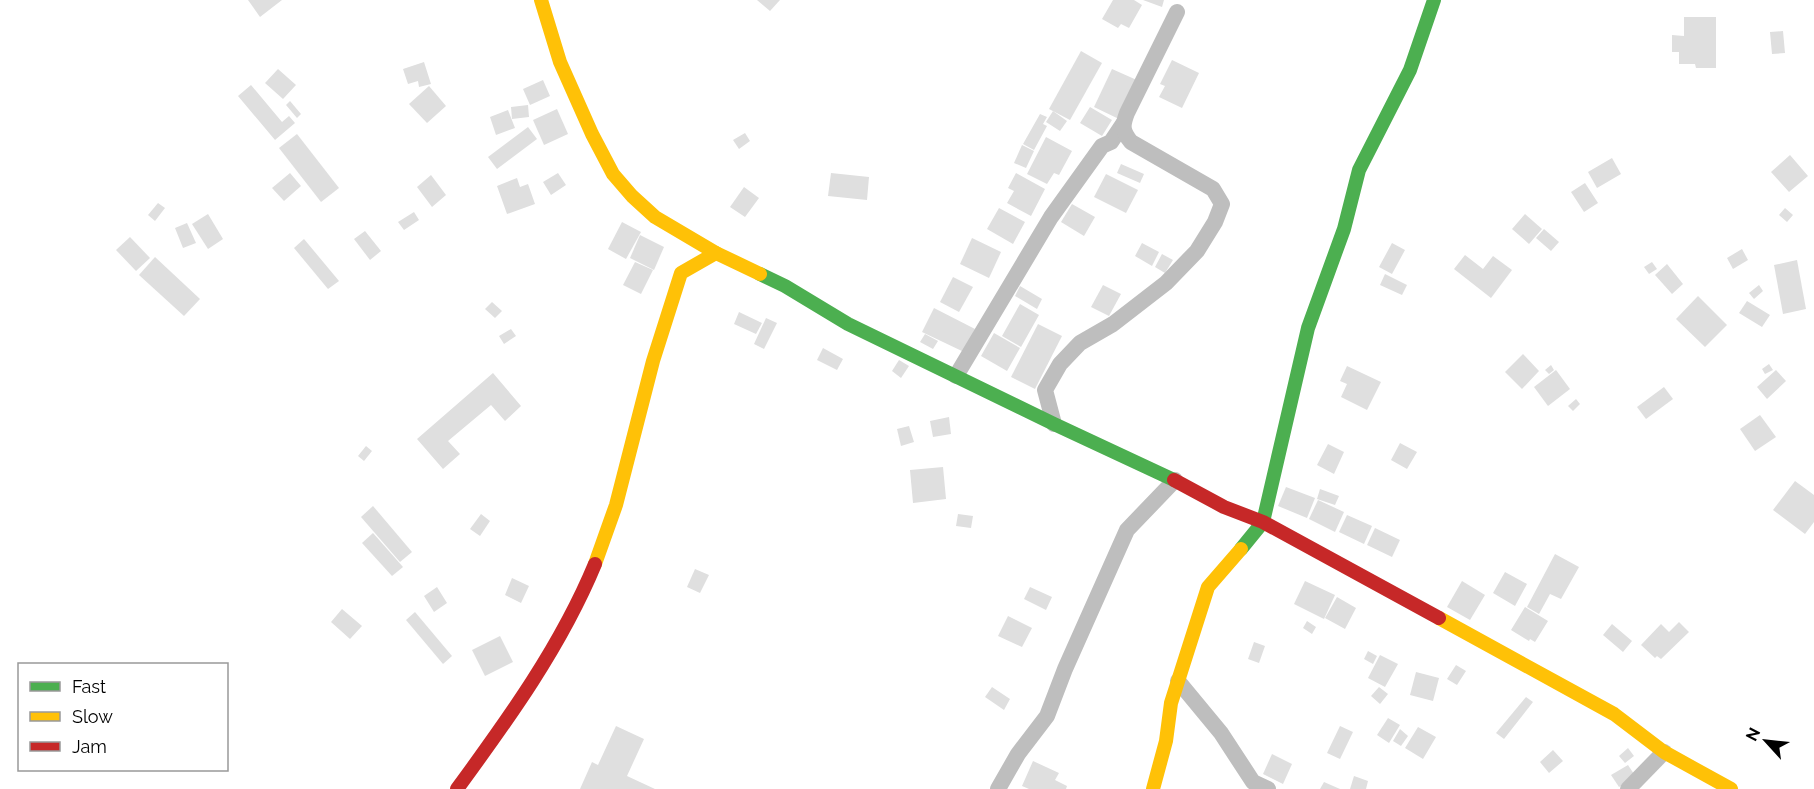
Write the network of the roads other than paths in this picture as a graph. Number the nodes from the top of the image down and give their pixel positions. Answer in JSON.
{"nodes":[{"id":1,"x":541,"y":0,"type":"edge"},
{"id":2,"x":1434,"y":0,"type":"edge"},
{"id":3,"x":1177,"y":12,"type":"dead end"},
{"id":4,"x":1123,"y":124,"type":"junction"},
{"id":5,"x":716,"y":253,"type":"junction"},
{"id":6,"x":956,"y":376,"type":"junction"},
{"id":7,"x":1054,"y":424,"type":"junction"},
{"id":8,"x":1175,"y":480,"type":"junction"},
{"id":9,"x":1263,"y":522,"type":"junction"},
{"id":10,"x":1178,"y":681,"type":"junction"},
{"id":11,"x":1664,"y":752,"type":"junction"},
{"id":12,"x":457,"y":789,"type":"edge"},
{"id":13,"x":998,"y":789,"type":"edge"},
{"id":14,"x":1153,"y":789,"type":"edge"},
{"id":15,"x":1268,"y":789,"type":"edge"},
{"id":16,"x":1628,"y":789,"type":"edge"},
{"id":17,"x":1731,"y":789,"type":"edge"}],
"edges":[{"from":1,"to":5,"type":"street"},
{"from":2,"to":9,"type":"street"},
{"from":3,"to":4,"type":"street"},
{"from":4,"to":6,"type":"street"},
{"from":4,"to":7,"type":"street"},
{"from":5,"to":6,"type":"street"},
{"from":5,"to":12,"type":"street"},
{"from":6,"to":7,"type":"street"},
{"from":7,"to":8,"type":"street"},
{"from":8,"to":9,"type":"street"},
{"from":8,"to":13,"type":"street"},
{"from":9,"to":10,"type":"street"},
{"from":9,"to":11,"type":"street"},
{"from":10,"to":14,"type":"street"},
{"from":10,"to":15,"type":"street"},
{"from":11,"to":16,"type":"street"},
{"from":11,"to":17,"type":"street"}]}
